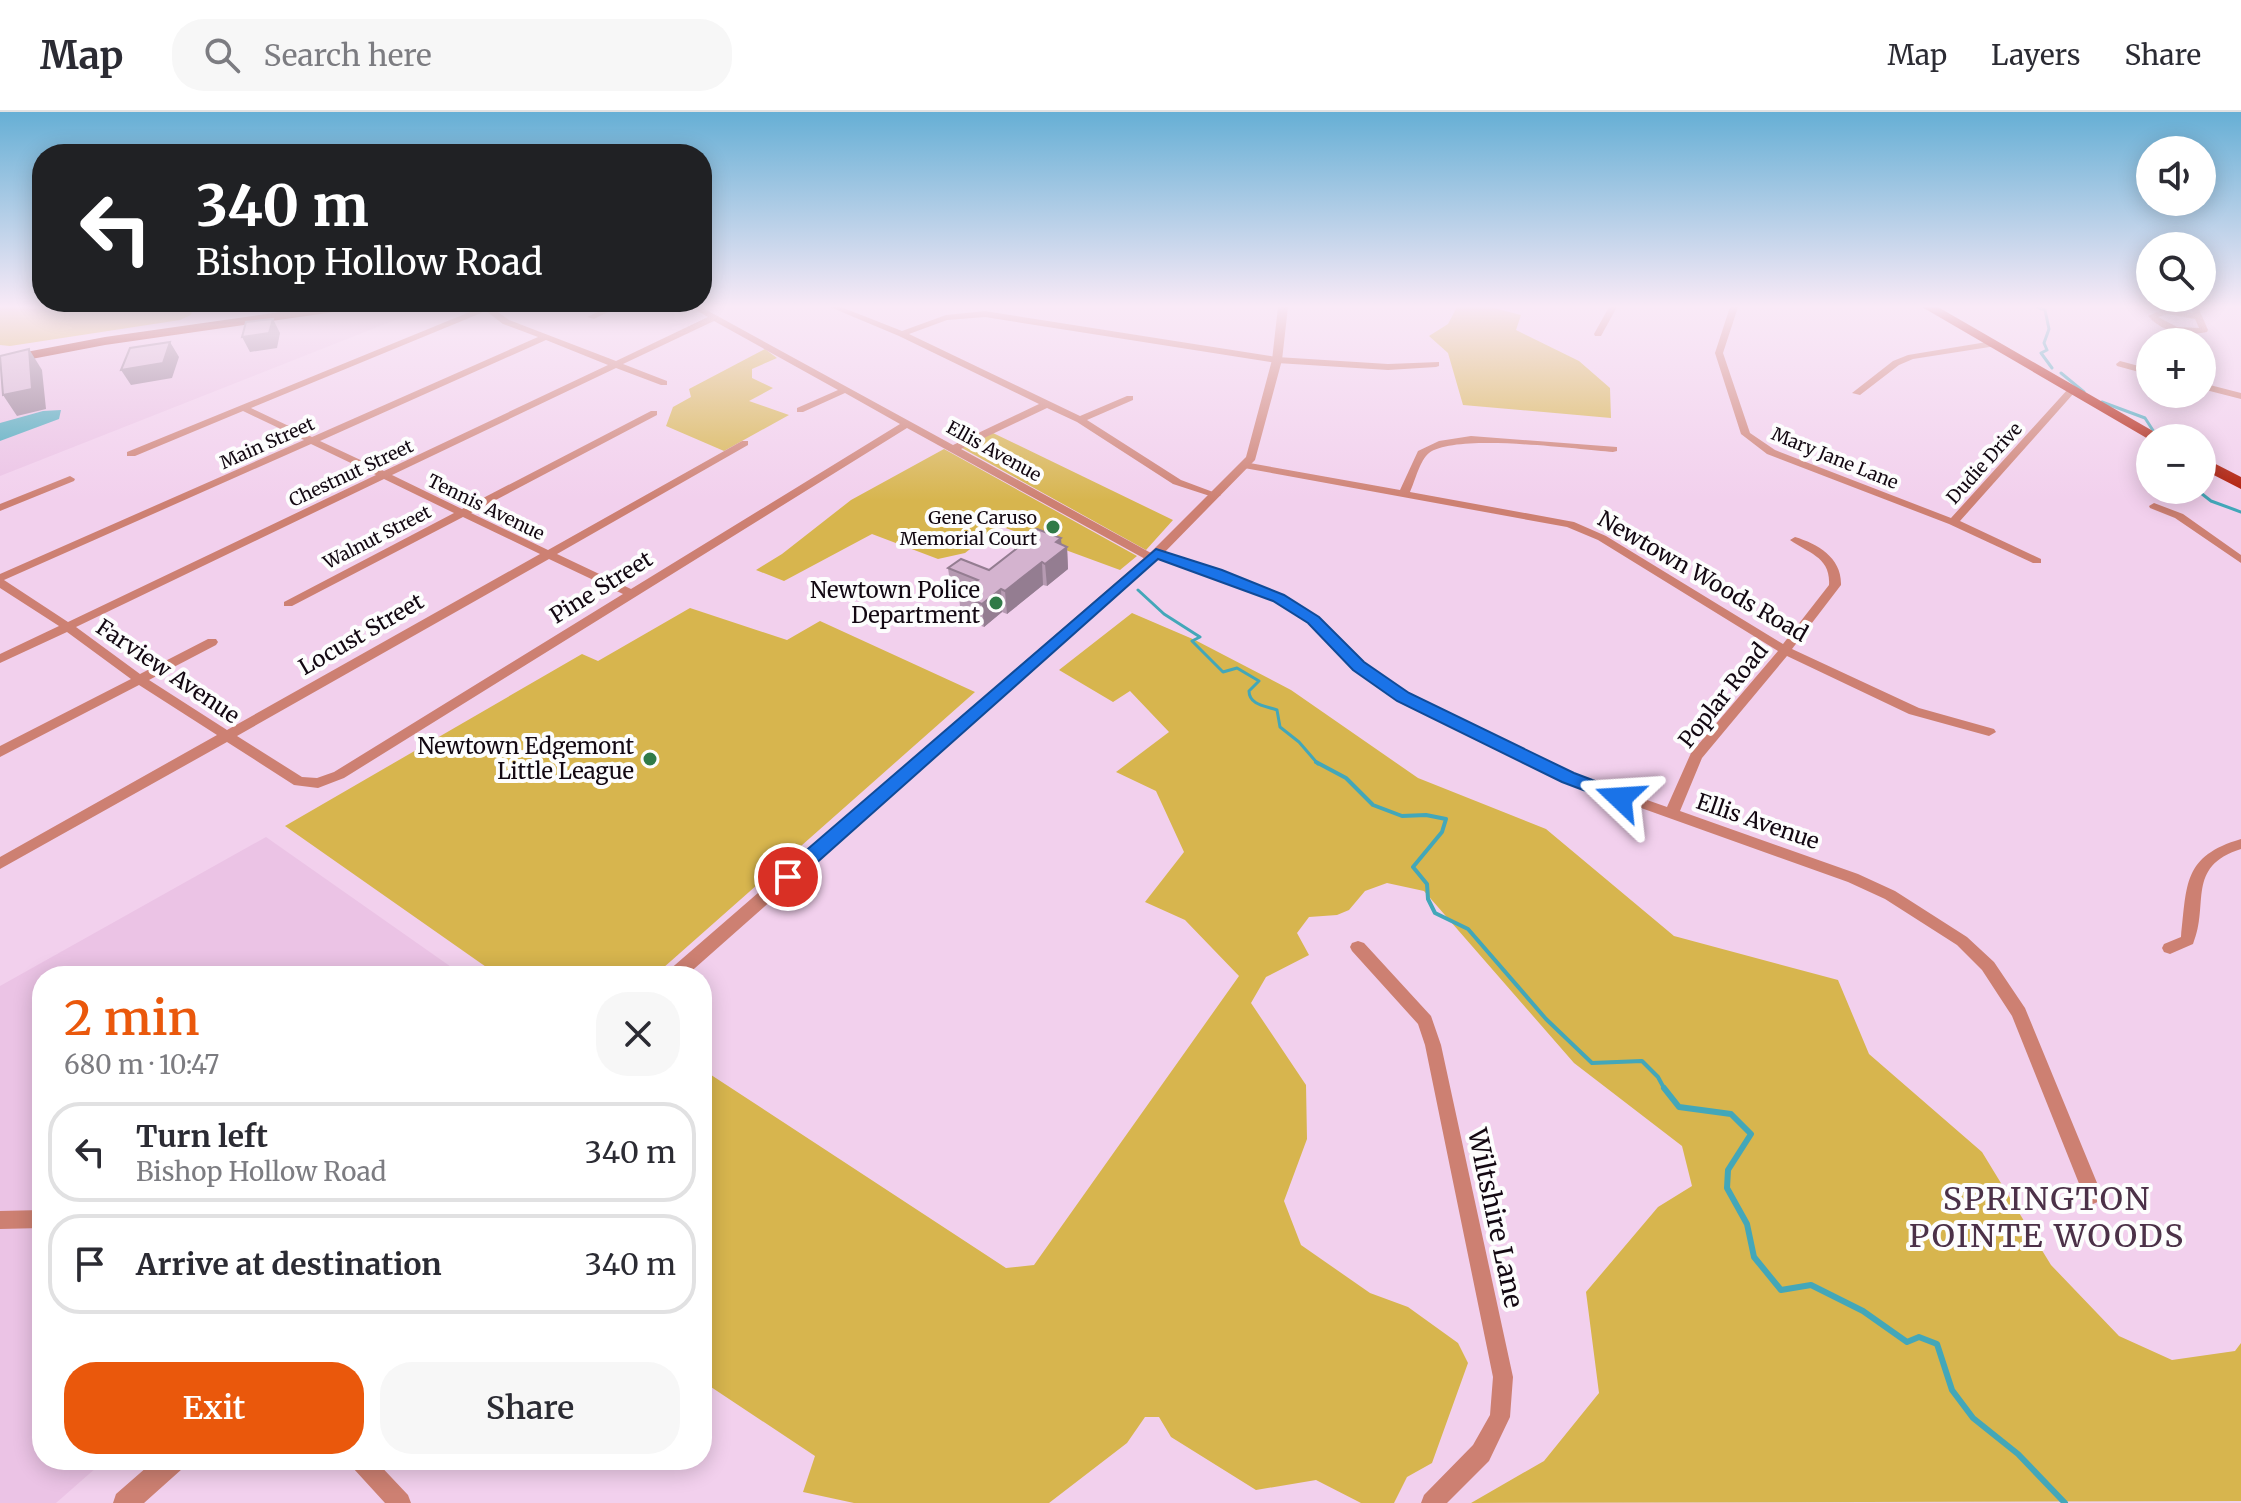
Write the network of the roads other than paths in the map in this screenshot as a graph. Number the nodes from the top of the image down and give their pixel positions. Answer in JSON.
{"nodes":[{"id":1,"x":328,"y":372,"type":"edge"},
{"id":2,"x":467,"y":372,"type":"edge"},
{"id":3,"x":599,"y":372,"type":"edge"},
{"id":4,"x":638,"y":372,"type":"edge"},
{"id":5,"x":816,"y":372,"type":"edge"},
{"id":6,"x":978,"y":372,"type":"edge"},
{"id":7,"x":1274,"y":372,"type":"edge"},
{"id":8,"x":1725,"y":372,"type":"edge"},
{"id":9,"x":1884,"y":372,"type":"edge"},
{"id":10,"x":2039,"y":372,"type":"edge"},
{"id":11,"x":664,"y":383,"type":"dead end"},
{"id":12,"x":847,"y":389,"type":"junction"},
{"id":13,"x":2216,"y":390,"type":"edge"},
{"id":14,"x":2071,"y":391,"type":"junction"},
{"id":15,"x":1857,"y":393,"type":"dead end"},
{"id":16,"x":2241,"y":396,"type":"edge"},
{"id":17,"x":1130,"y":398,"type":"dead end"},
{"id":18,"x":1045,"y":405,"type":"junction"},
{"id":19,"x":242,"y":407,"type":"junction"},
{"id":20,"x":800,"y":410,"type":"dead end"},
{"id":21,"x":654,"y":413,"type":"dead end"},
{"id":22,"x":1080,"y":420,"type":"junction"},
{"id":23,"x":907,"y":424,"type":"junction"},
{"id":24,"x":2136,"y":427,"type":"edge"},
{"id":25,"x":311,"y":441,"type":"junction"},
{"id":26,"x":745,"y":443,"type":"dead end"},
{"id":27,"x":953,"y":449,"type":"junction"},
{"id":28,"x":1613,"y":449,"type":"dead end"},
{"id":29,"x":131,"y":454,"type":"dead end"},
{"id":30,"x":1244,"y":465,"type":"junction"},
{"id":31,"x":2216,"y":470,"type":"edge"},
{"id":32,"x":384,"y":476,"type":"junction"},
{"id":33,"x":70,"y":479,"type":"dead end"},
{"id":34,"x":2241,"y":484,"type":"edge"},
{"id":35,"x":1404,"y":493,"type":"junction"},
{"id":36,"x":1216,"y":495,"type":"junction"},
{"id":37,"x":2154,"y":506,"type":"dead end"},
{"id":38,"x":0,"y":508,"type":"edge"},
{"id":39,"x":461,"y":514,"type":"junction"},
{"id":40,"x":1953,"y":522,"type":"junction"},
{"id":41,"x":1795,"y":540,"type":"dead end"},
{"id":42,"x":546,"y":554,"type":"junction"},
{"id":43,"x":1153,"y":556,"type":"junction"},
{"id":44,"x":2241,"y":560,"type":"edge"},
{"id":45,"x":2037,"y":561,"type":"dead end"},
{"id":46,"x":0,"y":581,"type":"edge"},
{"id":47,"x":631,"y":594,"type":"junction"},
{"id":48,"x":288,"y":604,"type":"dead end"},
{"id":49,"x":67,"y":626,"type":"junction"},
{"id":50,"x":212,"y":642,"type":"dead end"},
{"id":51,"x":1785,"y":650,"type":"junction"},
{"id":52,"x":0,"y":659,"type":"edge"},
{"id":53,"x":140,"y":680,"type":"junction"},
{"id":54,"x":1989,"y":732,"type":"dead end"},
{"id":55,"x":229,"y":735,"type":"junction"},
{"id":56,"x":0,"y":752,"type":"edge"},
{"id":57,"x":318,"y":783,"type":"joint"},
{"id":58,"x":1671,"y":815,"type":"junction"},
{"id":59,"x":2241,"y":844,"type":"edge"},
{"id":60,"x":0,"y":864,"type":"edge"},
{"id":61,"x":1358,"y":947,"type":"dead end"},
{"id":62,"x":2170,"y":948,"type":"dead end"},
{"id":63,"x":685,"y":966,"type":"edge"},
{"id":64,"x":2093,"y":1195,"type":"dead end"},
{"id":65,"x":32,"y":1219,"type":"edge"},
{"id":66,"x":0,"y":1220,"type":"edge"},
{"id":67,"x":162,"y":1470,"type":"edge"},
{"id":68,"x":370,"y":1470,"type":"edge"},
{"id":69,"x":125,"y":1503,"type":"edge"},
{"id":70,"x":400,"y":1503,"type":"edge"},
{"id":71,"x":1432,"y":1503,"type":"edge"}],
"edges":[{"from":1,"to":19,"type":"street"},
{"from":2,"to":25,"type":"street","name":"Main Street"},
{"from":3,"to":32,"type":"street","name":"Chestnut Street"},
{"from":4,"to":11,"type":"street"},
{"from":5,"to":12,"type":"street","name":"Ellis Avenue"},
{"from":6,"to":18,"type":"street"},
{"from":7,"to":30,"type":"street"},
{"from":8,"to":40,"type":"street","name":"Mary Jane Lane"},
{"from":9,"to":15,"type":"street"},
{"from":10,"to":14,"type":"main road"},
{"from":12,"to":20,"type":"street"},
{"from":12,"to":23,"type":"street","name":"Ellis Avenue"},
{"from":13,"to":16,"type":"street"},
{"from":14,"to":24,"type":"main road"},
{"from":14,"to":40,"type":"street","name":"Dudie Drive"},
{"from":17,"to":22,"type":"street"},
{"from":18,"to":22,"type":"street"},
{"from":18,"to":27,"type":"street"},
{"from":19,"to":25,"type":"street","name":"Tennis Avenue"},
{"from":19,"to":29,"type":"street"},
{"from":21,"to":39,"type":"street","name":"Walnut Street"},
{"from":22,"to":36,"type":"street"},
{"from":23,"to":27,"type":"street","name":"Ellis Avenue"},
{"from":23,"to":47,"type":"street","name":"Pine Street"},
{"from":25,"to":32,"type":"street","name":"Tennis Avenue"},
{"from":25,"to":46,"type":"street","name":"Main Street"},
{"from":26,"to":42,"type":"street","name":"Locust Street"},
{"from":27,"to":43,"type":"street","name":"Ellis Avenue"},
{"from":28,"to":35,"type":"street"},
{"from":30,"to":35,"type":"street","name":"Newtown Woods Road"},
{"from":30,"to":36,"type":"street"},
{"from":31,"to":34,"type":"main road"},
{"from":32,"to":39,"type":"street","name":"Tennis Avenue"},
{"from":32,"to":49,"type":"street","name":"Chestnut Street"},
{"from":33,"to":38,"type":"street"},
{"from":35,"to":51,"type":"street","name":"Newtown Woods Road"},
{"from":36,"to":43,"type":"street"},
{"from":37,"to":44,"type":"street"},
{"from":39,"to":42,"type":"street","name":"Tennis Avenue"},
{"from":39,"to":48,"type":"street","name":"Walnut Street"},
{"from":40,"to":45,"type":"street","name":"Mary Jane Lane"},
{"from":41,"to":51,"type":"street","name":"Poplar Road"},
{"from":42,"to":47,"type":"street","name":"Tennis Avenue"},
{"from":42,"to":55,"type":"street","name":"Locust Street"},
{"from":43,"to":58,"type":"street","name":"Ellis Avenue"},
{"from":43,"to":63,"type":"street"},
{"from":46,"to":49,"type":"street","name":"Farview Avenue"},
{"from":47,"to":57,"type":"street","name":"Pine Street"},
{"from":49,"to":52,"type":"street","name":"Chestnut Street"},
{"from":49,"to":53,"type":"street","name":"Farview Avenue"},
{"from":50,"to":53,"type":"street"},
{"from":51,"to":54,"type":"street","name":"Newtown Woods Road"},
{"from":51,"to":58,"type":"street","name":"Poplar Road"},
{"from":53,"to":55,"type":"street","name":"Farview Avenue"},
{"from":53,"to":56,"type":"street"},
{"from":55,"to":57,"type":"street","name":"Farview Avenue"},
{"from":55,"to":60,"type":"street","name":"Locust Street"},
{"from":58,"to":64,"type":"street","name":"Ellis Avenue"},
{"from":59,"to":62,"type":"street"},
{"from":61,"to":71,"type":"street","name":"Wiltshire Lane"},
{"from":65,"to":66,"type":"street"},
{"from":67,"to":69,"type":"street"},
{"from":68,"to":70,"type":"street"}]}
